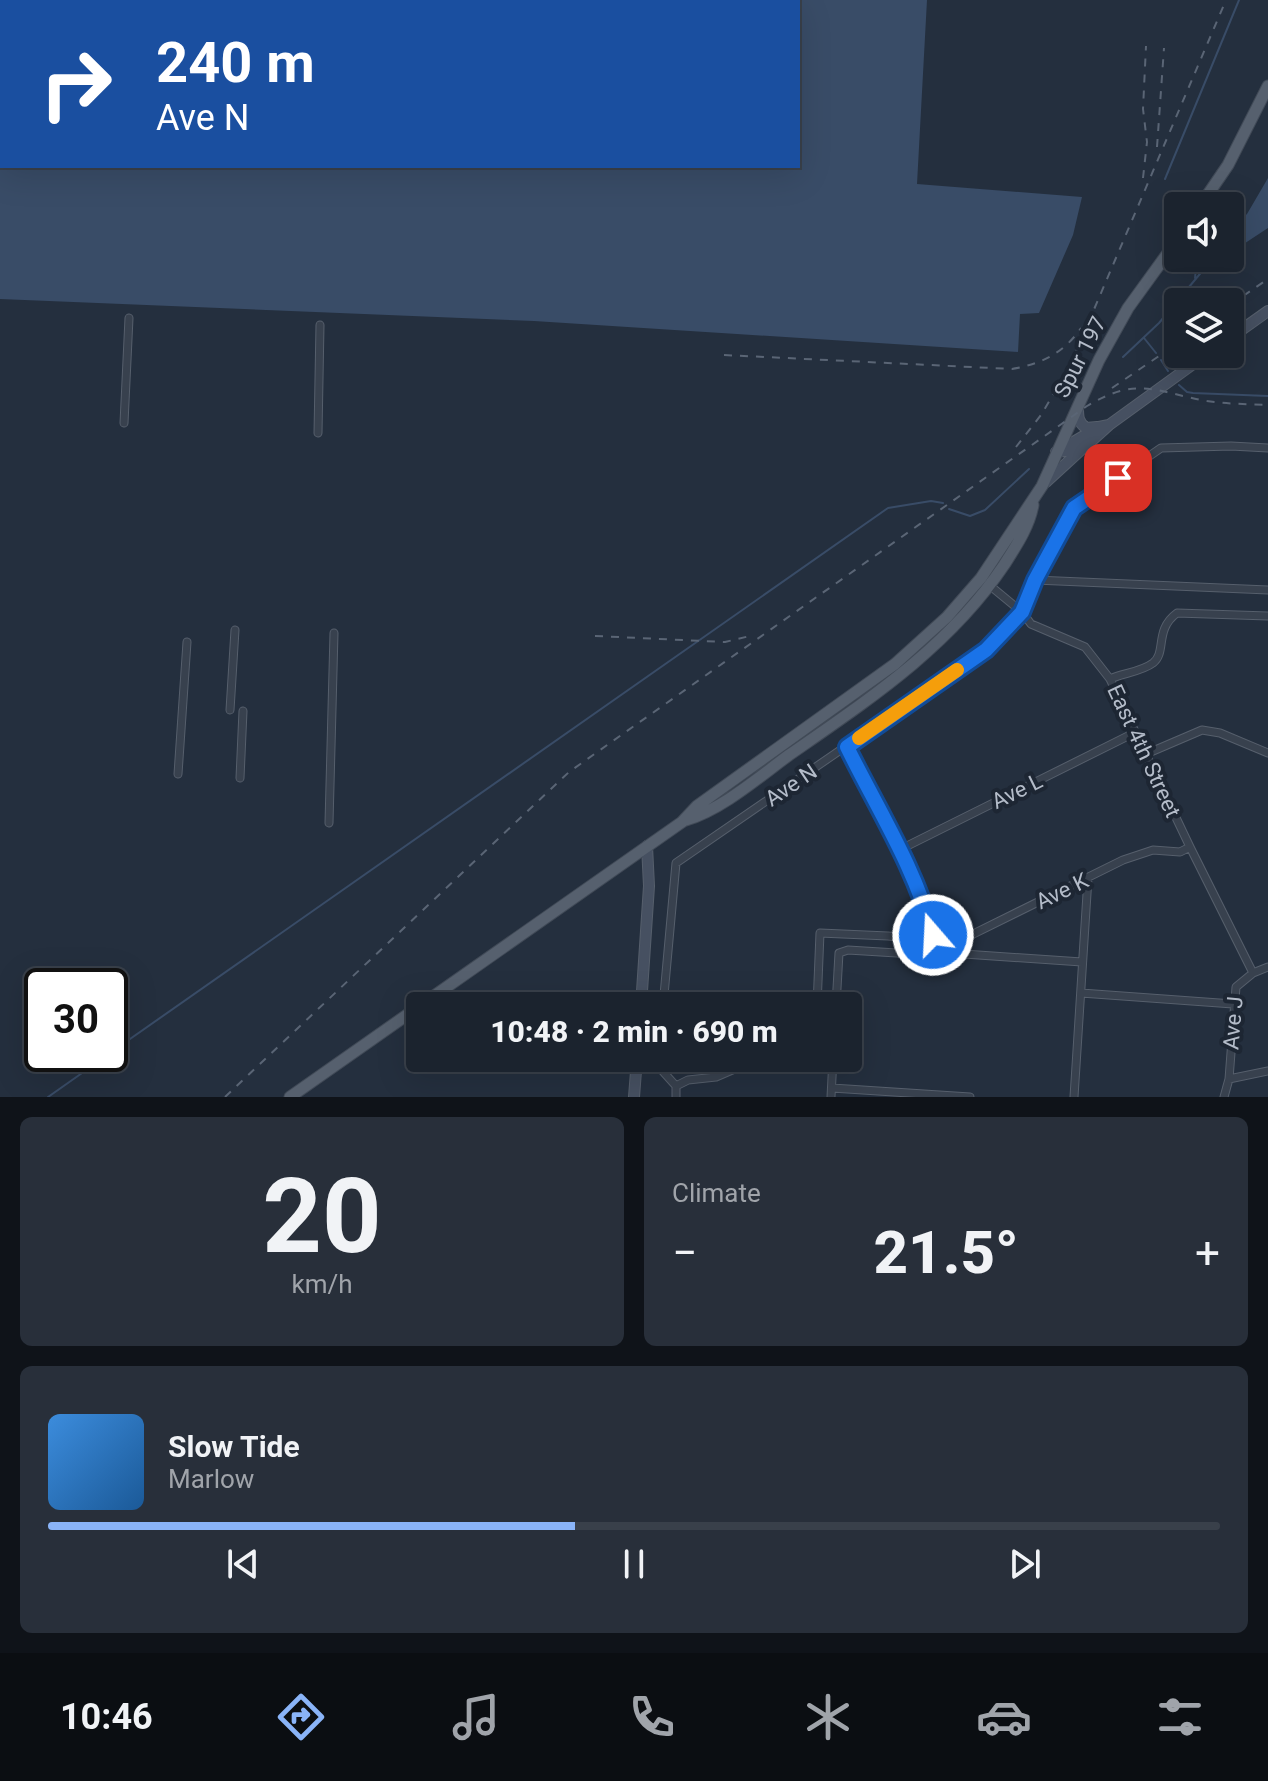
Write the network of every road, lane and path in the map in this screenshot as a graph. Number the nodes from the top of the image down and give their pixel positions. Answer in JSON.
{"nodes":[{"id":1,"x":1268,"y":86,"type":"edge"},
{"id":2,"x":1210,"y":192,"type":"edge"},
{"id":3,"x":1164,"y":258,"type":"edge"},
{"id":4,"x":1268,"y":311,"type":"edge"},
{"id":5,"x":129,"y":318,"type":"dead end"},
{"id":6,"x":320,"y":325,"type":"dead end"},
{"id":7,"x":1244,"y":328,"type":"edge"},
{"id":8,"x":1187,"y":368,"type":"edge"},
{"id":9,"x":1079,"y":403,"type":"junction"},
{"id":10,"x":124,"y":423,"type":"dead end"},
{"id":11,"x":1104,"y":426,"type":"junction"},
{"id":12,"x":318,"y":433,"type":"dead end"},
{"id":13,"x":1088,"y":444,"type":"junction"},
{"id":14,"x":1268,"y":448,"type":"edge"},
{"id":15,"x":1056,"y":452,"type":"junction"},
{"id":16,"x":1042,"y":486,"type":"junction"},
{"id":17,"x":1035,"y":580,"type":"junction"},
{"id":18,"x":985,"y":582,"type":"junction"},
{"id":19,"x":1268,"y":590,"type":"edge"},
{"id":20,"x":1022,"y":612,"type":"junction"},
{"id":21,"x":1268,"y":616,"type":"edge"},
{"id":22,"x":235,"y":630,"type":"dead end"},
{"id":23,"x":334,"y":633,"type":"dead end"},
{"id":24,"x":187,"y":642,"type":"dead end"},
{"id":25,"x":1110,"y":679,"type":"junction"},
{"id":26,"x":230,"y":710,"type":"dead end"},
{"id":27,"x":243,"y":711,"type":"dead end"},
{"id":28,"x":1136,"y":732,"type":"junction"},
{"id":29,"x":847,"y":747,"type":"junction"},
{"id":30,"x":1268,"y":753,"type":"edge"},
{"id":31,"x":1146,"y":754,"type":"junction"},
{"id":32,"x":178,"y":774,"type":"dead end"},
{"id":33,"x":240,"y":778,"type":"dead end"},
{"id":34,"x":329,"y":823,"type":"dead end"},
{"id":35,"x":647,"y":846,"type":"junction"},
{"id":36,"x":1190,"y":847,"type":"junction"},
{"id":37,"x":899,"y":850,"type":"junction"},
{"id":38,"x":1088,"y":878,"type":"junction"},
{"id":39,"x":937,"y":941,"type":"junction"},
{"id":40,"x":935,"y":952,"type":"junction"},
{"id":41,"x":1082,"y":962,"type":"junction"},
{"id":42,"x":1268,"y":967,"type":"edge"},
{"id":43,"x":1253,"y":973,"type":"junction"},
{"id":44,"x":642,"y":992,"type":"edge"},
{"id":45,"x":664,"y":992,"type":"edge"},
{"id":46,"x":818,"y":992,"type":"edge"},
{"id":47,"x":837,"y":992,"type":"edge"},
{"id":48,"x":1081,"y":993,"type":"junction"},
{"id":49,"x":1233,"y":1004,"type":"junction"},
{"id":50,"x":1268,"y":1071,"type":"edge"},
{"id":51,"x":636,"y":1072,"type":"edge"},
{"id":52,"x":666,"y":1072,"type":"edge"},
{"id":53,"x":728,"y":1072,"type":"edge"},
{"id":54,"x":832,"y":1072,"type":"edge"},
{"id":55,"x":1229,"y":1079,"type":"junction"},
{"id":56,"x":676,"y":1086,"type":"junction"},
{"id":57,"x":831,"y":1093,"type":"edge"},
{"id":58,"x":290,"y":1097,"type":"edge"},
{"id":59,"x":634,"y":1097,"type":"edge"},
{"id":60,"x":676,"y":1097,"type":"edge"},
{"id":61,"x":970,"y":1097,"type":"edge"},
{"id":62,"x":1074,"y":1097,"type":"edge"},
{"id":63,"x":1224,"y":1097,"type":"edge"}],
"edges":[{"from":1,"to":2,"type":"main road"},
{"from":3,"to":9,"type":"main road","name":"Spur 197"},
{"from":4,"to":7,"type":"main road"},
{"from":5,"to":10,"type":"street"},
{"from":6,"to":12,"type":"street"},
{"from":8,"to":11,"type":"main road"},
{"from":9,"to":11,"type":"main road"},
{"from":9,"to":15,"type":"main road","name":"Spur 197"},
{"from":11,"to":13,"type":"main road"},
{"from":11,"to":15,"type":"main road"},
{"from":13,"to":15,"type":"main road"},
{"from":13,"to":16,"type":"main road"},
{"from":14,"to":17,"type":"street","name":"Ave N"},
{"from":15,"to":16,"type":"main road","name":"Spur 197"},
{"from":16,"to":18,"type":"main road","name":"Spur 197"},
{"from":17,"to":19,"type":"street"},
{"from":17,"to":20,"type":"street","name":"Ave N"},
{"from":18,"to":20,"type":"street","name":"East 4th Street"},
{"from":18,"to":35,"type":"main road","name":"Spur 197"},
{"from":20,"to":25,"type":"street","name":"East 4th Street"},
{"from":20,"to":29,"type":"street","name":"Ave N"},
{"from":21,"to":25,"type":"street"},
{"from":22,"to":26,"type":"street"},
{"from":23,"to":34,"type":"street"},
{"from":24,"to":32,"type":"street"},
{"from":25,"to":28,"type":"street","name":"East 4th Street"},
{"from":27,"to":33,"type":"street"},
{"from":28,"to":31,"type":"street","name":"East 4th Street"},
{"from":28,"to":37,"type":"street","name":"Ave L"},
{"from":29,"to":37,"type":"street"},
{"from":29,"to":45,"type":"street","name":"Ave N"},
{"from":30,"to":31,"type":"street"},
{"from":31,"to":36,"type":"street","name":"East 4th Street"},
{"from":35,"to":44,"type":"main road"},
{"from":35,"to":58,"type":"main road","name":"Spur 197"},
{"from":36,"to":38,"type":"street","name":"Ave K"},
{"from":36,"to":43,"type":"street","name":"East 4th Street"},
{"from":37,"to":39,"type":"street"},
{"from":38,"to":39,"type":"street","name":"Ave K"},
{"from":38,"to":41,"type":"street"},
{"from":39,"to":40,"type":"street"},
{"from":39,"to":46,"type":"street","name":"Ave K"},
{"from":40,"to":41,"type":"street"},
{"from":40,"to":47,"type":"street"},
{"from":41,"to":48,"type":"street"},
{"from":42,"to":43,"type":"street","name":"Ave J"},
{"from":43,"to":49,"type":"street","name":"Ave J"},
{"from":48,"to":49,"type":"street"},
{"from":48,"to":62,"type":"street"},
{"from":49,"to":55,"type":"street","name":"Ave J"},
{"from":50,"to":55,"type":"street"},
{"from":51,"to":59,"type":"main road"},
{"from":52,"to":56,"type":"street"},
{"from":53,"to":56,"type":"street"},
{"from":54,"to":57,"type":"street"},
{"from":55,"to":63,"type":"street","name":"Ave J"},
{"from":56,"to":60,"type":"street"},
{"from":57,"to":61,"type":"street"}]}
